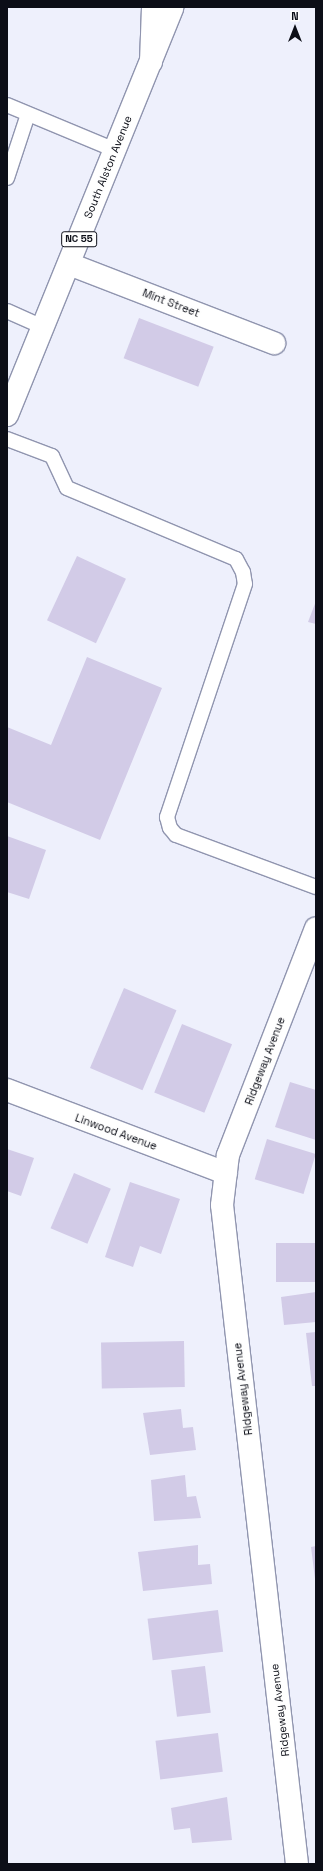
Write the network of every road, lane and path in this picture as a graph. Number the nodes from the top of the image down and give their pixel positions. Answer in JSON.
{"nodes":[{"id":1,"x":153,"y":7,"type":"edge"},
{"id":2,"x":174,"y":7,"type":"edge"},
{"id":3,"x":151,"y":62,"type":"junction"},
{"id":4,"x":7,"y":105,"type":"edge"},
{"id":5,"x":28,"y":114,"type":"junction"},
{"id":6,"x":115,"y":150,"type":"junction"},
{"id":7,"x":7,"y":178,"type":"edge"},
{"id":8,"x":69,"y":264,"type":"junction"},
{"id":9,"x":7,"y":311,"type":"edge"},
{"id":10,"x":43,"y":327,"type":"junction"},
{"id":11,"x":274,"y":343,"type":"dead end"},
{"id":12,"x":7,"y":415,"type":"edge"},
{"id":13,"x":7,"y":439,"type":"edge"},
{"id":14,"x":316,"y":887,"type":"edge"},
{"id":15,"x":316,"y":928,"type":"edge"},
{"id":16,"x":7,"y":1090,"type":"edge"},
{"id":17,"x":226,"y":1173,"type":"junction"},
{"id":18,"x":297,"y":1864,"type":"edge"}],
"edges":[{"from":1,"to":3,"type":"main road"},
{"from":2,"to":3,"type":"main road","name":"South Alston Avenue","number":"NC 55"},
{"from":3,"to":6,"type":"main road","name":"South Alston Avenue","number":"NC 55"},
{"from":4,"to":5,"type":"lane"},
{"from":5,"to":6,"type":"lane"},
{"from":5,"to":7,"type":"lane"},
{"from":6,"to":8,"type":"main road","name":"South Alston Avenue","number":"NC 55"},
{"from":8,"to":10,"type":"main road","name":"South Alston Avenue","number":"NC 55"},
{"from":8,"to":11,"type":"main road","name":"Mint Street"},
{"from":9,"to":10,"type":"lane"},
{"from":10,"to":12,"type":"main road","name":"South Alston Avenue","number":"NC 55"},
{"from":13,"to":14,"type":"lane"},
{"from":15,"to":17,"type":"main road","name":"Ridgeway Avenue"},
{"from":16,"to":17,"type":"main road","name":"Linwood Avenue"},
{"from":17,"to":18,"type":"main road","name":"Ridgeway Avenue"}]}
